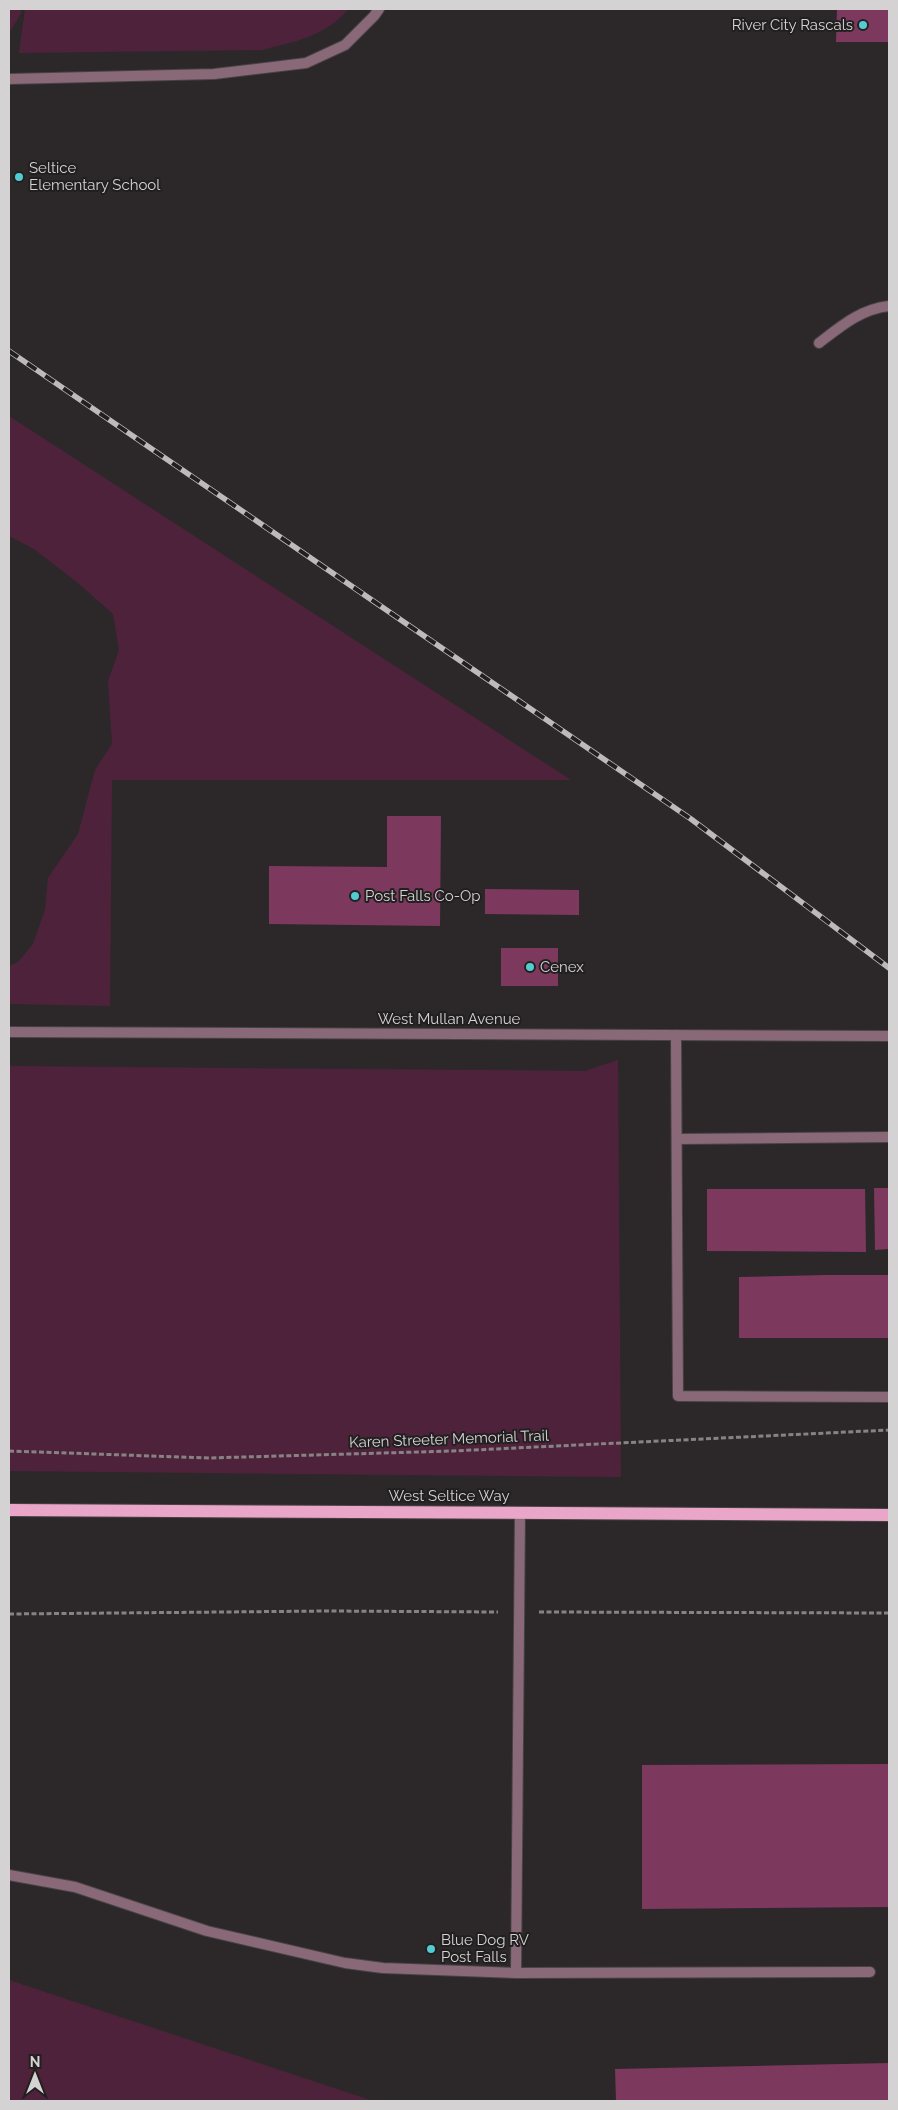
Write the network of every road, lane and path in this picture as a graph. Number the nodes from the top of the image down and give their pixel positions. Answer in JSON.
{"nodes":[{"id":1,"x":379,"y":9,"type":"edge"},
{"id":2,"x":9,"y":79,"type":"edge"},
{"id":3,"x":889,"y":306,"type":"edge"},
{"id":4,"x":819,"y":343,"type":"dead end"},
{"id":5,"x":9,"y":1032,"type":"edge"},
{"id":6,"x":676,"y":1035,"type":"junction"},
{"id":7,"x":889,"y":1036,"type":"edge"},
{"id":8,"x":889,"y":1137,"type":"edge"},
{"id":9,"x":677,"y":1139,"type":"junction"},
{"id":10,"x":889,"y":1396,"type":"edge"},
{"id":11,"x":889,"y":1430,"type":"edge"},
{"id":12,"x":9,"y":1451,"type":"edge"},
{"id":13,"x":9,"y":1510,"type":"edge"},
{"id":14,"x":520,"y":1512,"type":"junction"},
{"id":15,"x":889,"y":1514,"type":"edge"},
{"id":16,"x":518,"y":1612,"type":"junction"},
{"id":17,"x":889,"y":1613,"type":"edge"},
{"id":18,"x":9,"y":1614,"type":"edge"},
{"id":19,"x":9,"y":1875,"type":"edge"},
{"id":20,"x":870,"y":1972,"type":"dead end"},
{"id":21,"x":516,"y":1973,"type":"junction"}],
"edges":[{"from":1,"to":2,"type":"street"},
{"from":3,"to":4,"type":"street"},
{"from":5,"to":6,"type":"street","name":"West Mullan Avenue"},
{"from":6,"to":7,"type":"street","name":"West Mullan Avenue"},
{"from":6,"to":9,"type":"street"},
{"from":8,"to":9,"type":"street"},
{"from":9,"to":10,"type":"street"},
{"from":11,"to":12,"type":"path","name":"Karen Streeter Memorial Trail"},
{"from":13,"to":14,"type":"main road","name":"West Seltice Way"},
{"from":14,"to":15,"type":"main road","name":"West Seltice Way"},
{"from":14,"to":16,"type":"street"},
{"from":16,"to":17,"type":"path"},
{"from":16,"to":18,"type":"path"},
{"from":16,"to":21,"type":"street"},
{"from":19,"to":21,"type":"street"},
{"from":20,"to":21,"type":"street"}]}
